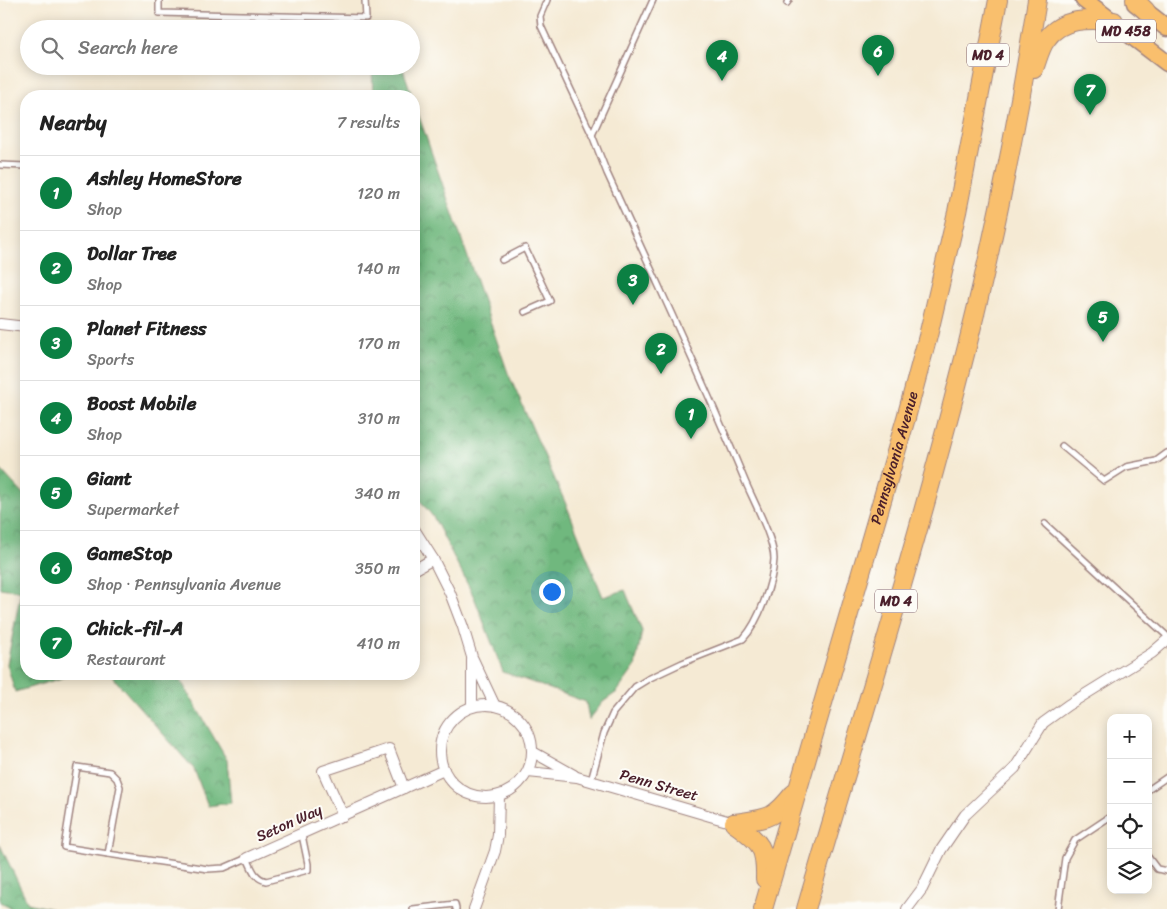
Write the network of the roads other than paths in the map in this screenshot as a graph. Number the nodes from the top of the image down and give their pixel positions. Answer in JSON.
{"nodes":[{"id":1,"x":158,"y":0,"type":"edge"},
{"id":2,"x":365,"y":0,"type":"edge"},
{"id":3,"x":547,"y":0,"type":"edge"},
{"id":4,"x":653,"y":0,"type":"edge"},
{"id":5,"x":984,"y":0,"type":"edge"},
{"id":6,"x":998,"y":0,"type":"edge"},
{"id":7,"x":1038,"y":0,"type":"edge"},
{"id":8,"x":1084,"y":0,"type":"edge"},
{"id":9,"x":1131,"y":0,"type":"edge"},
{"id":10,"x":1141,"y":6,"type":"edge"},
{"id":11,"x":1114,"y":21,"type":"junction"},
{"id":12,"x":1167,"y":28,"type":"edge"},
{"id":13,"x":1167,"y":63,"type":"edge"},
{"id":14,"x":1021,"y":102,"type":"junction"},
{"id":15,"x":978,"y":109,"type":"junction"},
{"id":16,"x":592,"y":135,"type":"junction"},
{"id":17,"x":0,"y":165,"type":"edge"},
{"id":18,"x":20,"y":166,"type":"edge"},
{"id":19,"x":502,"y":260,"type":"dead end"},
{"id":20,"x":525,"y":312,"type":"dead end"},
{"id":21,"x":0,"y":324,"type":"edge"},
{"id":22,"x":20,"y":326,"type":"edge"},
{"id":23,"x":1062,"y":446,"type":"dead end"},
{"id":24,"x":1167,"y":453,"type":"edge"},
{"id":25,"x":1045,"y":524,"type":"dead end"},
{"id":26,"x":420,"y":538,"type":"edge"},
{"id":27,"x":433,"y":558,"type":"junction"},
{"id":28,"x":420,"y":566,"type":"edge"},
{"id":29,"x":1167,"y":636,"type":"edge"},
{"id":30,"x":1167,"y":640,"type":"edge"},
{"id":31,"x":472,"y":657,"type":"junction"},
{"id":32,"x":472,"y":706,"type":"junction"},
{"id":33,"x":495,"y":706,"type":"junction"},
{"id":34,"x":533,"y":752,"type":"junction"},
{"id":35,"x":444,"y":770,"type":"junction"},
{"id":36,"x":528,"y":772,"type":"junction"},
{"id":37,"x":577,"y":777,"type":"junction"},
{"id":38,"x":1167,"y":777,"type":"edge"},
{"id":39,"x":591,"y":781,"type":"junction"},
{"id":40,"x":799,"y":785,"type":"junction"},
{"id":41,"x":1152,"y":787,"type":"edge"},
{"id":42,"x":404,"y":788,"type":"junction"},
{"id":43,"x":499,"y":796,"type":"junction"},
{"id":44,"x":343,"y":816,"type":"junction"},
{"id":45,"x":1107,"y":819,"type":"edge"},
{"id":46,"x":734,"y":822,"type":"junction"},
{"id":47,"x":302,"y":835,"type":"junction"},
{"id":48,"x":108,"y":854,"type":"junction"},
{"id":49,"x":248,"y":858,"type":"junction"},
{"id":50,"x":1152,"y":862,"type":"edge"},
{"id":51,"x":1167,"y":871,"type":"edge"},
{"id":52,"x":764,"y":906,"type":"edge"},
{"id":53,"x":413,"y":909,"type":"edge"},
{"id":54,"x":456,"y":909,"type":"edge"},
{"id":55,"x":474,"y":909,"type":"edge"},
{"id":56,"x":806,"y":909,"type":"edge"},
{"id":57,"x":907,"y":909,"type":"edge"},
{"id":58,"x":1058,"y":909,"type":"edge"}],
"edges":[{"from":1,"to":2,"type":"lane"},
{"from":3,"to":16,"type":"lane"},
{"from":4,"to":16,"type":"lane"},
{"from":5,"to":15,"type":"highway"},
{"from":6,"to":15,"type":"highway","name":"Pennsylvania Avenue","number":"MD 4"},
{"from":7,"to":14,"type":"highway","number":"MD 4"},
{"from":8,"to":11,"type":"main road","number":"MD 458"},
{"from":9,"to":10,"type":"main road","number":"MD 458"},
{"from":10,"to":12,"type":"main road","number":"MD 458"},
{"from":11,"to":13,"type":"main road","number":"MD 458"},
{"from":11,"to":14,"type":"highway"},
{"from":14,"to":56,"type":"highway","number":"MD 4"},
{"from":15,"to":40,"type":"highway","name":"Pennsylvania Avenue","number":"MD 4"},
{"from":16,"to":39,"type":"lane"},
{"from":17,"to":18,"type":"lane"},
{"from":19,"to":20,"type":"lane"},
{"from":21,"to":22,"type":"street"},
{"from":23,"to":24,"type":"lane"},
{"from":25,"to":29,"type":"lane"},
{"from":26,"to":27,"type":"street"},
{"from":27,"to":28,"type":"street"},
{"from":27,"to":31,"type":"street"},
{"from":30,"to":57,"type":"street"},
{"from":31,"to":32,"type":"street"},
{"from":31,"to":33,"type":"street"},
{"from":32,"to":33,"type":"street"},
{"from":32,"to":35,"type":"street"},
{"from":33,"to":34,"type":"street"},
{"from":34,"to":36,"type":"street"},
{"from":34,"to":37,"type":"street","name":"Penn Street"},
{"from":35,"to":42,"type":"street","name":"Seton Way"},
{"from":35,"to":43,"type":"street"},
{"from":36,"to":37,"type":"street","name":"Penn Street"},
{"from":36,"to":43,"type":"street"},
{"from":37,"to":39,"type":"street","name":"Penn Street"},
{"from":38,"to":41,"type":"lane"},
{"from":39,"to":46,"type":"street","name":"Penn Street"},
{"from":40,"to":46,"type":"highway"},
{"from":40,"to":52,"type":"highway","name":"Pennsylvania Avenue","number":"MD 4"},
{"from":42,"to":44,"type":"street","name":"Seton Way"},
{"from":42,"to":44,"type":"street","name":"Seton Way"},
{"from":43,"to":55,"type":"street"},
{"from":44,"to":47,"type":"street","name":"Seton Way"},
{"from":45,"to":58,"type":"lane"},
{"from":46,"to":52,"type":"highway"},
{"from":47,"to":49,"type":"street","name":"Seton Way"},
{"from":47,"to":49,"type":"lane"},
{"from":48,"to":48,"type":"lane"},
{"from":48,"to":49,"type":"lane"},
{"from":50,"to":51,"type":"lane"},
{"from":53,"to":54,"type":"lane"}]}
